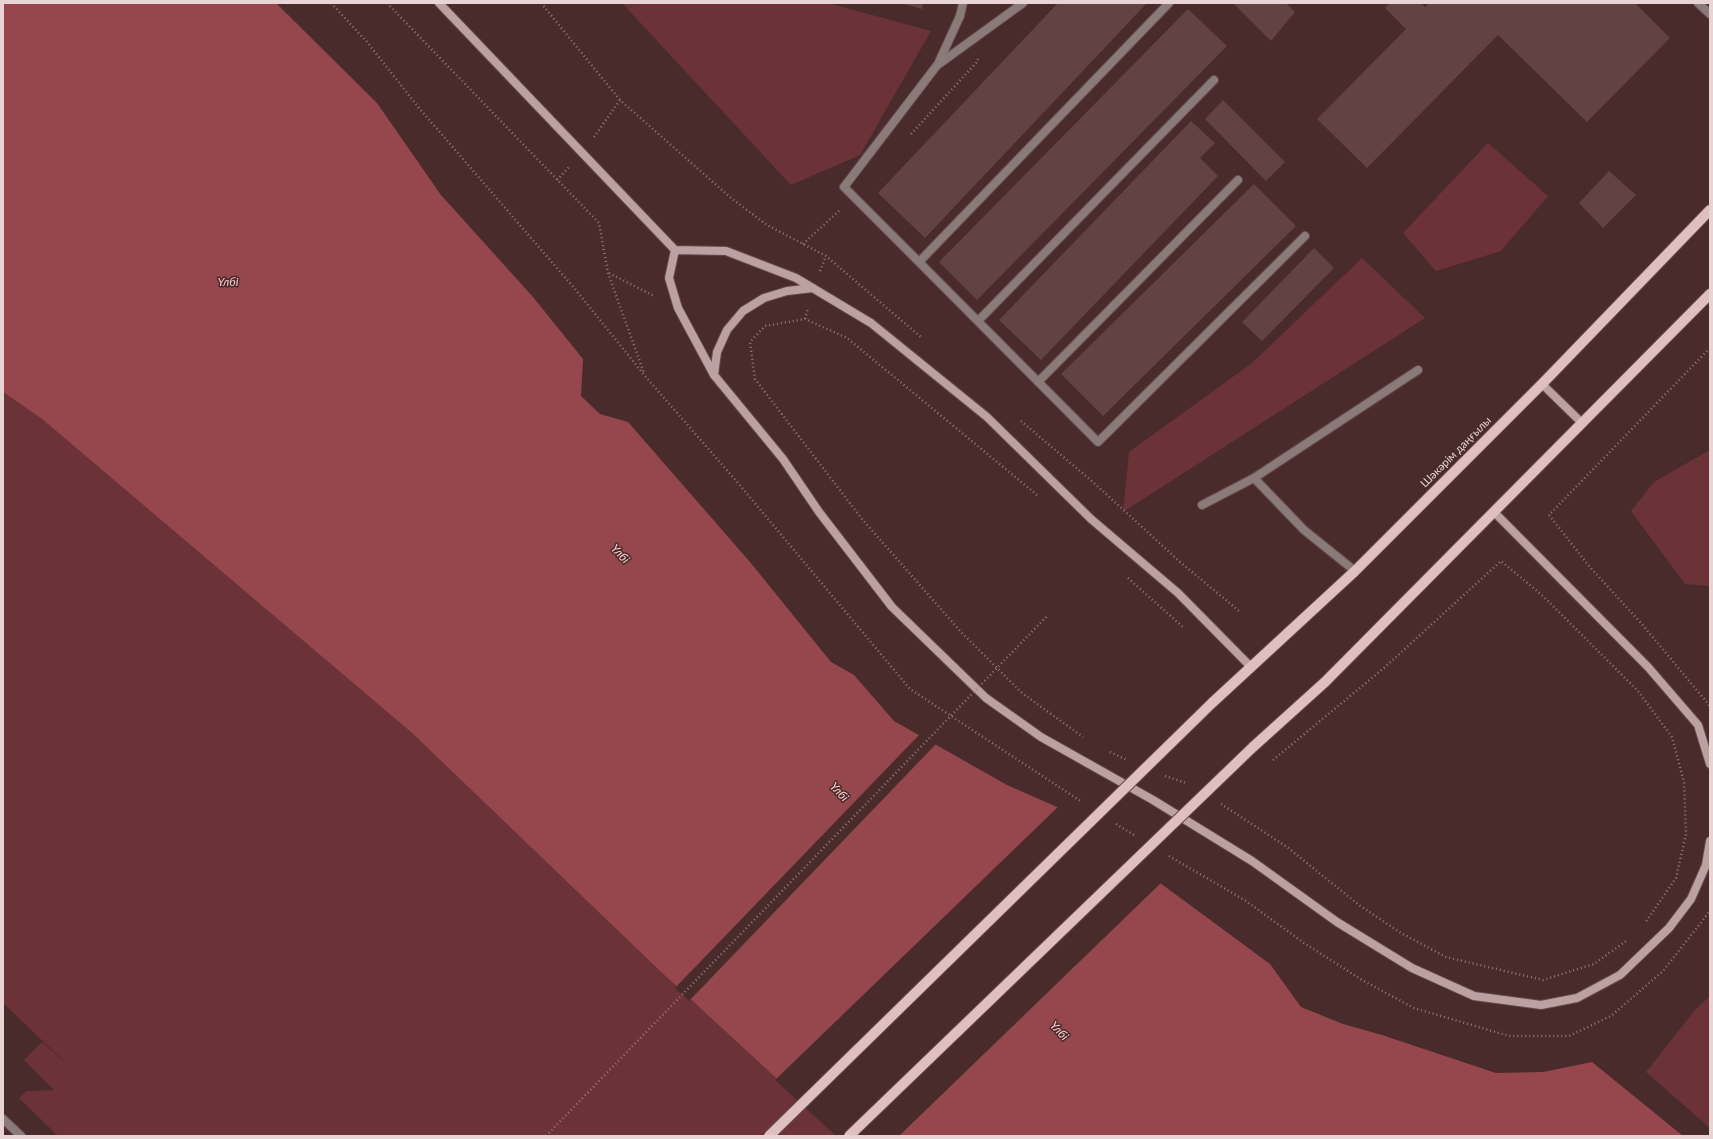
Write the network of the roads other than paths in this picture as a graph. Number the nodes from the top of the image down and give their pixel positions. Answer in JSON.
{"nodes":[{"id":1,"x":439,"y":3,"type":"edge"},
{"id":2,"x":964,"y":3,"type":"edge"},
{"id":3,"x":1023,"y":3,"type":"edge"},
{"id":4,"x":1169,"y":3,"type":"edge"},
{"id":5,"x":1698,"y":3,"type":"edge"},
{"id":6,"x":1710,"y":14,"type":"edge"},
{"id":7,"x":938,"y":64,"type":"junction"},
{"id":8,"x":1214,"y":80,"type":"dead end"},
{"id":9,"x":1238,"y":180,"type":"dead end"},
{"id":10,"x":1710,"y":210,"type":"edge"},
{"id":11,"x":1305,"y":236,"type":"dead end"},
{"id":12,"x":675,"y":250,"type":"junction"},
{"id":13,"x":919,"y":262,"type":"junction"},
{"id":14,"x":813,"y":288,"type":"junction"},
{"id":15,"x":1710,"y":294,"type":"edge"},
{"id":16,"x":978,"y":321,"type":"junction"},
{"id":17,"x":1418,"y":370,"type":"dead end"},
{"id":18,"x":714,"y":375,"type":"junction"},
{"id":19,"x":1038,"y":382,"type":"junction"},
{"id":20,"x":1542,"y":384,"type":"junction"},
{"id":21,"x":1582,"y":423,"type":"junction"},
{"id":22,"x":1254,"y":478,"type":"junction"},
{"id":23,"x":1202,"y":506,"type":"dead end"},
{"id":24,"x":1494,"y":512,"type":"junction"},
{"id":25,"x":1355,"y":571,"type":"junction"},
{"id":26,"x":1250,"y":667,"type":"junction"},
{"id":27,"x":1710,"y":764,"type":"edge"},
{"id":28,"x":1710,"y":841,"type":"edge"},
{"id":29,"x":3,"y":1119,"type":"edge"},
{"id":30,"x":21,"y":1136,"type":"edge"},
{"id":31,"x":769,"y":1136,"type":"edge"},
{"id":32,"x":849,"y":1136,"type":"edge"}],
"edges":[{"from":1,"to":12,"type":"main road"},
{"from":2,"to":7,"type":"street"},
{"from":3,"to":7,"type":"street"},
{"from":4,"to":13,"type":"street"},
{"from":5,"to":6,"type":"street"},
{"from":7,"to":13,"type":"street"},
{"from":8,"to":16,"type":"street"},
{"from":9,"to":19,"type":"street"},
{"from":10,"to":20,"type":"main road","name":"Шәкәрім даңғылы"},
{"from":11,"to":19,"type":"street"},
{"from":12,"to":14,"type":"main road"},
{"from":12,"to":18,"type":"main road"},
{"from":13,"to":16,"type":"street"},
{"from":14,"to":18,"type":"main road"},
{"from":14,"to":26,"type":"main road"},
{"from":15,"to":21,"type":"main road"},
{"from":16,"to":19,"type":"street"},
{"from":17,"to":22,"type":"street"},
{"from":18,"to":28,"type":"main road"},
{"from":20,"to":21,"type":"main road"},
{"from":20,"to":25,"type":"main road","name":"Шәкәрім даңғылы"},
{"from":21,"to":24,"type":"main road"},
{"from":22,"to":23,"type":"street"},
{"from":22,"to":25,"type":"street"},
{"from":24,"to":27,"type":"main road"},
{"from":24,"to":32,"type":"main road","bridge":true},
{"from":25,"to":26,"type":"main road","name":"Шәкәрім даңғылы"},
{"from":26,"to":31,"type":"main road","name":"Шәкәрім даңғылы","bridge":true},
{"from":29,"to":30,"type":"street"}]}
